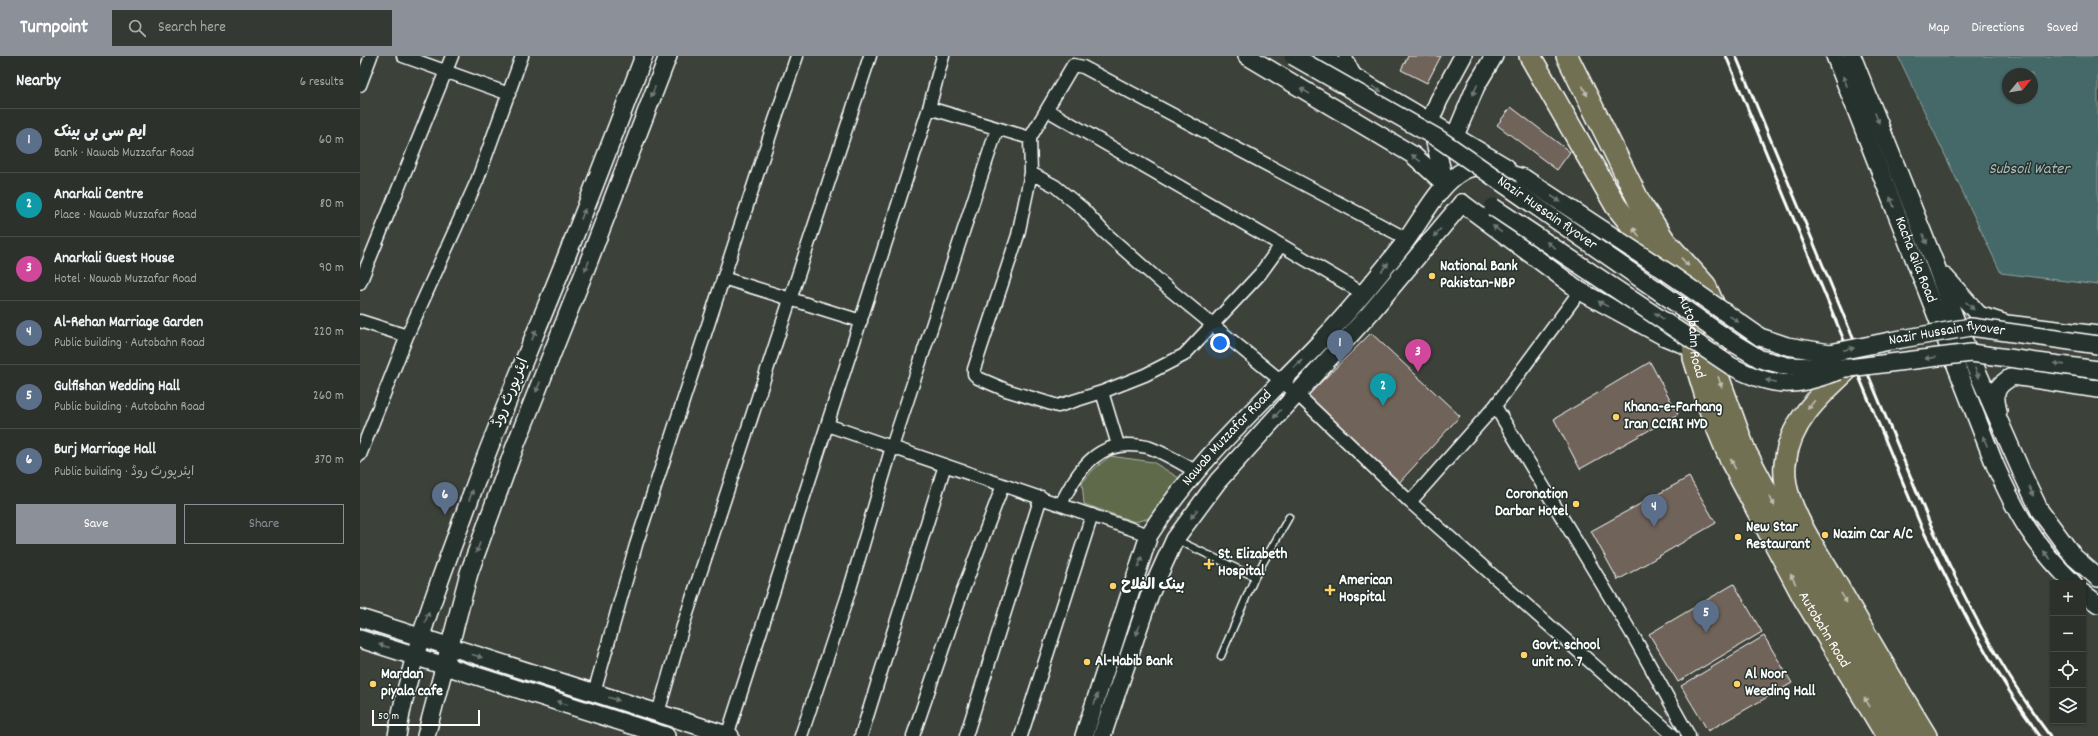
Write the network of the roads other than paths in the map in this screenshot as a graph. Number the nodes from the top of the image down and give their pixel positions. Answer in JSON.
{"nodes":[{"id":1,"x":371,"y":56,"type":"edge"},
{"id":2,"x":403,"y":56,"type":"edge"},
{"id":3,"x":452,"y":56,"type":"edge"},
{"id":4,"x":522,"y":56,"type":"edge"},
{"id":5,"x":644,"y":56,"type":"edge"},
{"id":6,"x":668,"y":56,"type":"edge"},
{"id":7,"x":797,"y":56,"type":"edge"},
{"id":8,"x":870,"y":56,"type":"edge"},
{"id":9,"x":943,"y":56,"type":"edge"},
{"id":10,"x":1247,"y":56,"type":"edge"},
{"id":11,"x":1293,"y":56,"type":"edge"},
{"id":12,"x":1318,"y":56,"type":"edge"},
{"id":13,"x":1345,"y":56,"type":"edge"},
{"id":14,"x":1463,"y":56,"type":"edge"},
{"id":15,"x":1494,"y":56,"type":"edge"},
{"id":16,"x":1530,"y":56,"type":"edge"},
{"id":17,"x":1567,"y":56,"type":"edge"},
{"id":18,"x":1835,"y":56,"type":"edge"},
{"id":19,"x":1852,"y":56,"type":"edge"},
{"id":20,"x":446,"y":72,"type":"junction"},
{"id":21,"x":1356,"y":77,"type":"junction"},
{"id":22,"x":360,"y":85,"type":"edge"},
{"id":23,"x":509,"y":94,"type":"junction"},
{"id":24,"x":929,"y":108,"type":"junction"},
{"id":25,"x":1047,"y":110,"type":"junction"},
{"id":26,"x":1430,"y":121,"type":"junction"},
{"id":27,"x":997,"y":129,"type":"junction"},
{"id":28,"x":1455,"y":136,"type":"junction"},
{"id":29,"x":1030,"y":138,"type":"junction"},
{"id":30,"x":1466,"y":169,"type":"junction"},
{"id":31,"x":1031,"y":173,"type":"junction"},
{"id":32,"x":1524,"y":178,"type":"junction"},
{"id":33,"x":1445,"y":184,"type":"junction"},
{"id":34,"x":1462,"y":203,"type":"junction"},
{"id":35,"x":1407,"y":239,"type":"junction"},
{"id":36,"x":1282,"y":245,"type":"junction"},
{"id":37,"x":1936,"y":266,"type":"junction"},
{"id":38,"x":723,"y":278,"type":"junction"},
{"id":39,"x":360,"y":283,"type":"edge"},
{"id":40,"x":1580,"y":291,"type":"junction"},
{"id":41,"x":1364,"y":294,"type":"junction"},
{"id":42,"x":790,"y":298,"type":"junction"},
{"id":43,"x":360,"y":320,"type":"edge"},
{"id":44,"x":861,"y":321,"type":"junction"},
{"id":45,"x":1212,"y":325,"type":"junction"},
{"id":46,"x":2098,"y":335,"type":"edge"},
{"id":47,"x":407,"y":336,"type":"junction"},
{"id":48,"x":2098,"y":345,"type":"edge"},
{"id":49,"x":1693,"y":349,"type":"junction"},
{"id":50,"x":1830,"y":353,"type":"junction"},
{"id":51,"x":1715,"y":358,"type":"junction"},
{"id":52,"x":1799,"y":366,"type":"junction"},
{"id":53,"x":1849,"y":368,"type":"junction"},
{"id":54,"x":2098,"y":370,"type":"edge"},
{"id":55,"x":1281,"y":380,"type":"junction"},
{"id":56,"x":2098,"y":389,"type":"edge"},
{"id":57,"x":1102,"y":392,"type":"junction"},
{"id":58,"x":1296,"y":393,"type":"junction"},
{"id":59,"x":1495,"y":406,"type":"junction"},
{"id":60,"x":827,"y":425,"type":"junction"},
{"id":61,"x":1118,"y":445,"type":"junction"},
{"id":62,"x":892,"y":447,"type":"junction"},
{"id":63,"x":360,"y":455,"type":"edge"},
{"id":64,"x":945,"y":465,"type":"junction"},
{"id":65,"x":1197,"y":472,"type":"junction"},
{"id":66,"x":2022,"y":473,"type":"junction"},
{"id":67,"x":1003,"y":485,"type":"junction"},
{"id":68,"x":1041,"y":497,"type":"junction"},
{"id":69,"x":1410,"y":502,"type":"junction"},
{"id":70,"x":1061,"y":504,"type":"junction"},
{"id":71,"x":1092,"y":514,"type":"junction"},
{"id":72,"x":1289,"y":518,"type":"dead end"},
{"id":73,"x":1149,"y":535,"type":"junction"},
{"id":74,"x":1175,"y":539,"type":"junction"},
{"id":75,"x":1255,"y":577,"type":"junction"},
{"id":76,"x":2098,"y":578,"type":"edge"},
{"id":77,"x":2070,"y":580,"type":"edge"},
{"id":78,"x":2086,"y":594,"type":"edge"},
{"id":79,"x":2098,"y":604,"type":"edge"},
{"id":80,"x":360,"y":618,"type":"edge"},
{"id":81,"x":419,"y":637,"type":"junction"},
{"id":82,"x":360,"y":639,"type":"edge"},
{"id":83,"x":449,"y":647,"type":"junction"},
{"id":84,"x":416,"y":656,"type":"junction"},
{"id":85,"x":1221,"y":656,"type":"dead end"},
{"id":86,"x":444,"y":666,"type":"junction"},
{"id":87,"x":594,"y":693,"type":"junction"},
{"id":88,"x":658,"y":713,"type":"junction"},
{"id":89,"x":1880,"y":734,"type":"edge"},
{"id":90,"x":397,"y":736,"type":"edge"},
{"id":91,"x":426,"y":736,"type":"edge"},
{"id":92,"x":666,"y":736,"type":"edge"},
{"id":93,"x":728,"y":736,"type":"edge"},
{"id":94,"x":800,"y":736,"type":"edge"},
{"id":95,"x":861,"y":736,"type":"edge"},
{"id":96,"x":913,"y":736,"type":"edge"},
{"id":97,"x":966,"y":736,"type":"edge"},
{"id":98,"x":1021,"y":736,"type":"edge"},
{"id":99,"x":1084,"y":736,"type":"edge"},
{"id":100,"x":1102,"y":736,"type":"edge"},
{"id":101,"x":1674,"y":736,"type":"edge"},
{"id":102,"x":1689,"y":736,"type":"edge"},
{"id":103,"x":1905,"y":736,"type":"edge"},
{"id":104,"x":1926,"y":736,"type":"edge"}],
"edges":[{"from":1,"to":22,"type":"street"},
{"from":2,"to":20,"type":"street"},
{"from":3,"to":20,"type":"street"},
{"from":4,"to":23,"type":"street"},
{"from":81,"to":5,"type":"street","name":"ایئرپورٹ روڈ","one_way":true},
{"from":6,"to":83,"type":"street","name":"ایئرپورٹ روڈ","one_way":true},
{"from":7,"to":38,"type":"street"},
{"from":8,"to":42,"type":"street"},
{"from":9,"to":24,"type":"street"},
{"from":33,"to":10,"type":"street","one_way":true},
{"from":11,"to":52,"type":"street","name":"Nazir Hussain flyover","bridge":true},
{"from":12,"to":21,"type":"street"},
{"from":13,"to":21,"type":"street"},
{"from":14,"to":26,"type":"street"},
{"from":15,"to":28,"type":"street","one_way":true},
{"from":49,"to":16,"type":"highway","name":"Autobahn Road","one_way":true},
{"from":17,"to":51,"type":"highway","name":"Autobahn Road","one_way":true},
{"from":77,"to":18,"type":"street","name":"Kacha Qila Road","one_way":true},
{"from":19,"to":37,"type":"street","name":"Kacha Qila Road","one_way":true},
{"from":20,"to":23,"type":"street"},
{"from":20,"to":39,"type":"street"},
{"from":21,"to":26,"type":"street","one_way":true},
{"from":23,"to":47,"type":"street"},
{"from":24,"to":27,"type":"street"},
{"from":24,"to":44,"type":"street"},
{"from":25,"to":29,"type":"street"},
{"from":25,"to":35,"type":"street"},
{"from":25,"to":36,"type":"street"},
{"from":26,"to":28,"type":"street"},
{"from":26,"to":33,"type":"street"},
{"from":27,"to":29,"type":"street"},
{"from":27,"to":62,"type":"street"},
{"from":28,"to":30,"type":"street"},
{"from":28,"to":32,"type":"street"},
{"from":29,"to":31,"type":"street"},
{"from":30,"to":32,"type":"street"},
{"from":30,"to":33,"type":"street","name":"Nawab Muzzafar Road"},
{"from":31,"to":45,"type":"street"},
{"from":31,"to":57,"type":"street"},
{"from":32,"to":50,"type":"street","one_way":true,"bridge":true},
{"from":33,"to":35,"type":"street","name":"Nawab Muzzafar Road"},
{"from":40,"to":34,"type":"street","one_way":true},
{"from":53,"to":34,"type":"street","one_way":true,"bridge":true},
{"from":34,"to":58,"type":"street","name":"Nawab Muzzafar Road","one_way":true},
{"from":41,"to":35,"type":"street","name":"Nawab Muzzafar Road","one_way":true},
{"from":36,"to":41,"type":"street"},
{"from":36,"to":45,"type":"street"},
{"from":37,"to":46,"type":"street","one_way":true},
{"from":37,"to":66,"type":"street","name":"Kacha Qila Road","one_way":true},
{"from":38,"to":42,"type":"street"},
{"from":38,"to":87,"type":"street"},
{"from":49,"to":40,"type":"street","one_way":true},
{"from":40,"to":59,"type":"street"},
{"from":55,"to":41,"type":"street","name":"Nawab Muzzafar Road","one_way":true},
{"from":42,"to":44,"type":"street"},
{"from":42,"to":88,"type":"street"},
{"from":43,"to":47,"type":"street"},
{"from":44,"to":60,"type":"street"},
{"from":45,"to":55,"type":"street"},
{"from":45,"to":57,"type":"street"},
{"from":47,"to":63,"type":"street"},
{"from":50,"to":48,"type":"street","name":"Nazir Hussain flyover","one_way":true,"bridge":true},
{"from":49,"to":51,"type":"street"},
{"from":89,"to":49,"type":"highway","name":"Autobahn Road","one_way":true},
{"from":50,"to":52,"type":"street","name":"Nazir Hussain flyover","bridge":true},
{"from":51,"to":103,"type":"highway","name":"Autobahn Road","one_way":true},
{"from":52,"to":53,"type":"street","name":"Nazir Hussain flyover","bridge":true},
{"from":54,"to":53,"type":"street","name":"Nazir Hussain flyover","one_way":true,"bridge":true},
{"from":53,"to":104,"type":"highway","one_way":true},
{"from":55,"to":58,"type":"street"},
{"from":55,"to":65,"type":"street","name":"Nawab Muzzafar Road"},
{"from":56,"to":66,"type":"street"},
{"from":57,"to":61,"type":"street"},
{"from":58,"to":69,"type":"street"},
{"from":58,"to":74,"type":"street","name":"Nawab Muzzafar Road","one_way":true},
{"from":59,"to":69,"type":"street"},
{"from":59,"to":102,"type":"street"},
{"from":60,"to":62,"type":"street"},
{"from":60,"to":93,"type":"street"},
{"from":61,"to":65,"type":"street"},
{"from":61,"to":70,"type":"street"},
{"from":62,"to":64,"type":"street"},
{"from":62,"to":94,"type":"street"},
{"from":64,"to":67,"type":"street"},
{"from":64,"to":95,"type":"street"},
{"from":65,"to":73,"type":"street","name":"Nawab Muzzafar Road"},
{"from":66,"to":76,"type":"street","name":"Kacha Qila Road","one_way":true},
{"from":67,"to":68,"type":"street"},
{"from":67,"to":96,"type":"street"},
{"from":68,"to":70,"type":"street"},
{"from":68,"to":97,"type":"street"},
{"from":69,"to":101,"type":"street"},
{"from":70,"to":71,"type":"street"},
{"from":71,"to":73,"type":"street"},
{"from":71,"to":98,"type":"street"},
{"from":72,"to":75,"type":"lane"},
{"from":99,"to":73,"type":"street","name":"Nawab Muzzafar Road","one_way":true},
{"from":74,"to":75,"type":"lane"},
{"from":74,"to":100,"type":"street","name":"Nawab Muzzafar Road","one_way":true},
{"from":75,"to":85,"type":"lane"},
{"from":78,"to":79,"type":"street"},
{"from":80,"to":81,"type":"street"},
{"from":81,"to":83,"type":"street"},
{"from":81,"to":84,"type":"street","name":"ایئرپورٹ روڈ"},
{"from":84,"to":82,"type":"street","one_way":true},
{"from":83,"to":86,"type":"street","name":"ایئرپورٹ روڈ"},
{"from":83,"to":87,"type":"street","one_way":true},
{"from":84,"to":86,"type":"street"},
{"from":84,"to":90,"type":"street","name":"ایئرپورٹ روڈ"},
{"from":86,"to":91,"type":"street","name":"ایئرپورٹ روڈ"},
{"from":92,"to":86,"type":"street","one_way":true},
{"from":87,"to":88,"type":"street","one_way":true},
{"from":88,"to":93,"type":"street"}]}
